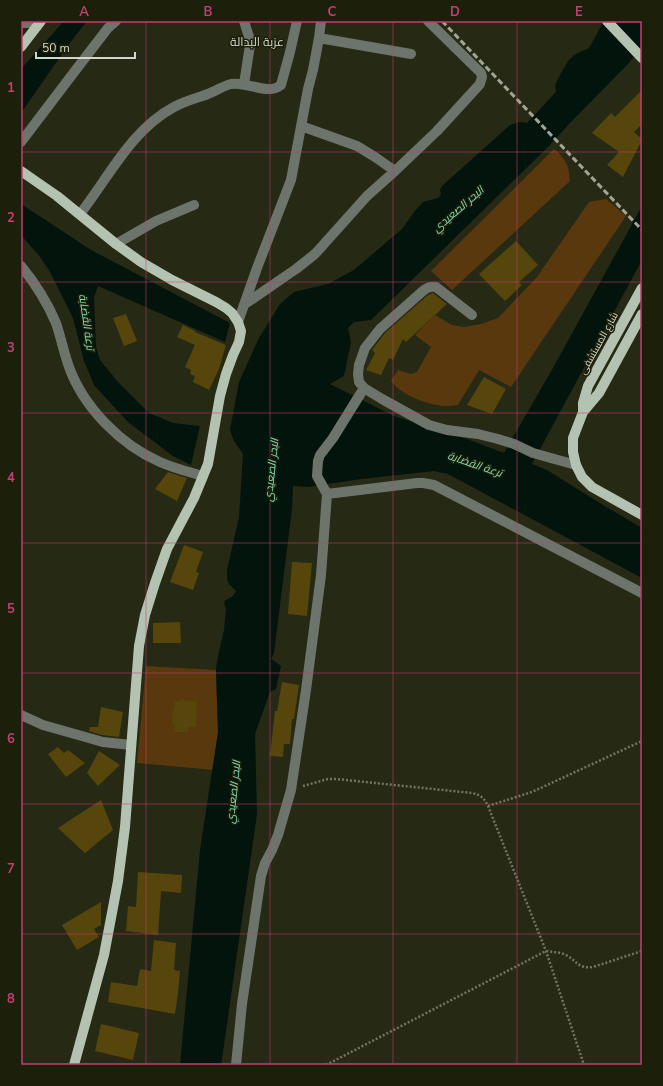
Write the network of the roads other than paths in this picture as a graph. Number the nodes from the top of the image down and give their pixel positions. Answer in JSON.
{"nodes":[{"id":1,"x":116,"y":21,"type":"edge"},
{"id":2,"x":244,"y":21,"type":"edge"},
{"id":3,"x":297,"y":21,"type":"edge"},
{"id":4,"x":321,"y":21,"type":"edge"},
{"id":5,"x":428,"y":21,"type":"edge"},
{"id":6,"x":607,"y":21,"type":"edge"},
{"id":7,"x":40,"y":22,"type":"edge"},
{"id":8,"x":21,"y":23,"type":"edge"},
{"id":9,"x":319,"y":38,"type":"junction"},
{"id":10,"x":21,"y":47,"type":"edge"},
{"id":11,"x":411,"y":54,"type":"dead end"},
{"id":12,"x":642,"y":58,"type":"edge"},
{"id":13,"x":244,"y":84,"type":"junction"},
{"id":14,"x":301,"y":126,"type":"junction"},
{"id":15,"x":21,"y":142,"type":"edge"},
{"id":16,"x":21,"y":171,"type":"edge"},
{"id":17,"x":396,"y":171,"type":"junction"},
{"id":18,"x":194,"y":206,"type":"dead end"},
{"id":19,"x":80,"y":214,"type":"junction"},
{"id":20,"x":116,"y":244,"type":"junction"},
{"id":21,"x":21,"y":266,"type":"edge"},
{"id":22,"x":642,"y":288,"type":"edge"},
{"id":23,"x":244,"y":304,"type":"junction"},
{"id":24,"x":642,"y":314,"type":"edge"},
{"id":25,"x":472,"y":315,"type":"dead end"},
{"id":26,"x":238,"y":322,"type":"junction"},
{"id":27,"x":364,"y":388,"type":"junction"},
{"id":28,"x":583,"y":412,"type":"junction"},
{"id":29,"x":576,"y":465,"type":"junction"},
{"id":30,"x":203,"y":476,"type":"junction"},
{"id":31,"x":326,"y":494,"type":"junction"},
{"id":32,"x":642,"y":515,"type":"edge"},
{"id":33,"x":642,"y":593,"type":"edge"},
{"id":34,"x":21,"y":715,"type":"edge"},
{"id":35,"x":131,"y":745,"type":"junction"},
{"id":36,"x":74,"y":1065,"type":"edge"},
{"id":37,"x":236,"y":1065,"type":"edge"}],
"edges":[{"from":1,"to":15,"type":"street"},
{"from":2,"to":13,"type":"street"},
{"from":3,"to":13,"type":"street"},
{"from":4,"to":9,"type":"street"},
{"from":5,"to":17,"type":"street"},
{"from":6,"to":12,"type":"main road"},
{"from":7,"to":8,"type":"street"},
{"from":7,"to":10,"type":"main road"},
{"from":9,"to":11,"type":"street"},
{"from":9,"to":14,"type":"street"},
{"from":13,"to":19,"type":"street"},
{"from":14,"to":17,"type":"street"},
{"from":14,"to":23,"type":"street"},
{"from":16,"to":19,"type":"main road"},
{"from":17,"to":23,"type":"street"},
{"from":18,"to":20,"type":"street"},
{"from":19,"to":20,"type":"main road"},
{"from":20,"to":26,"type":"main road"},
{"from":21,"to":30,"type":"street"},
{"from":22,"to":28,"type":"main road","name":"شارع المستشفى"},
{"from":23,"to":26,"type":"street"},
{"from":24,"to":28,"type":"main road","name":"شارع المستشفى"},
{"from":25,"to":27,"type":"street"},
{"from":26,"to":30,"type":"main road"},
{"from":27,"to":29,"type":"street"},
{"from":27,"to":31,"type":"street"},
{"from":28,"to":29,"type":"main road","name":"شارع المستشفى"},
{"from":29,"to":32,"type":"main road","name":"شارع المستشفى"},
{"from":30,"to":35,"type":"main road"},
{"from":31,"to":33,"type":"street"},
{"from":31,"to":37,"type":"street"},
{"from":34,"to":35,"type":"street"},
{"from":35,"to":36,"type":"main road"}]}
